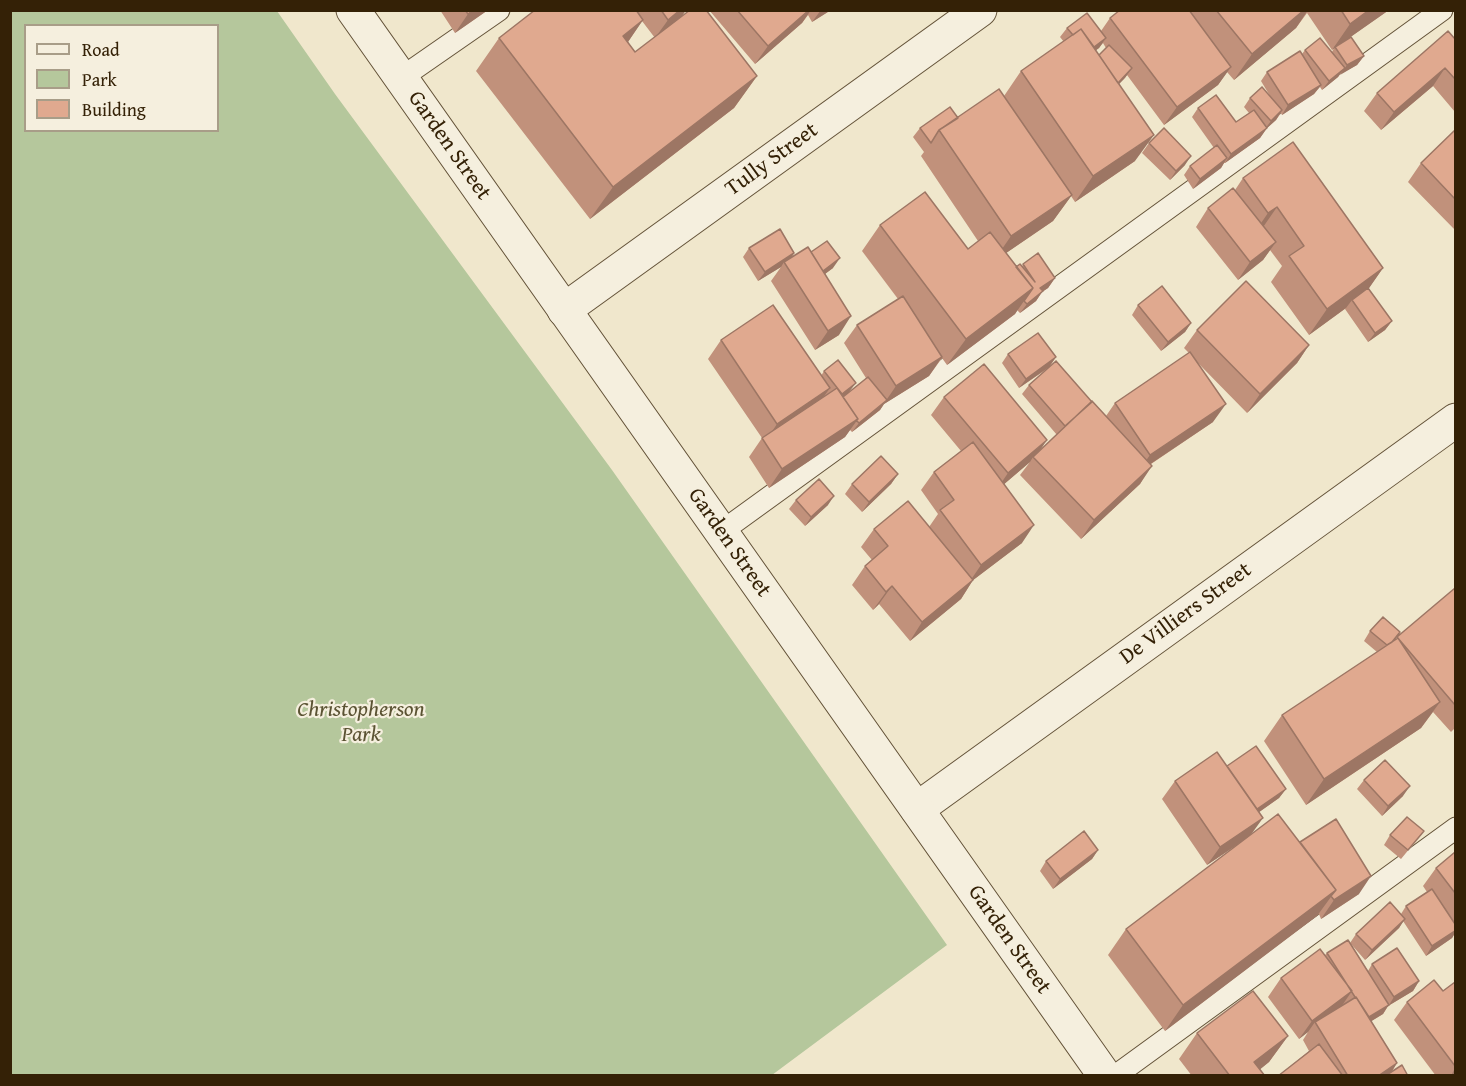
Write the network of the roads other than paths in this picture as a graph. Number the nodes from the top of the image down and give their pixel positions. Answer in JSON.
{"nodes":[{"id":1,"x":353,"y":10,"type":"edge"},
{"id":2,"x":499,"y":10,"type":"edge"},
{"id":3,"x":980,"y":10,"type":"edge"},
{"id":4,"x":1442,"y":10,"type":"edge"},
{"id":5,"x":401,"y":78,"type":"junction"},
{"id":6,"x":564,"y":310,"type":"junction"},
{"id":7,"x":1455,"y":420,"type":"edge"},
{"id":8,"x":721,"y":532,"type":"junction"},
{"id":9,"x":917,"y":809,"type":"junction"},
{"id":10,"x":1455,"y":828,"type":"edge"},
{"id":11,"x":1105,"y":1076,"type":"edge"},
{"id":12,"x":1114,"y":1076,"type":"edge"}],
"edges":[{"from":1,"to":5,"type":"street","name":"Garden Street"},
{"from":2,"to":5,"type":"lane"},
{"from":3,"to":6,"type":"street","name":"Tully Street"},
{"from":4,"to":8,"type":"lane"},
{"from":5,"to":6,"type":"street","name":"Garden Street"},
{"from":6,"to":8,"type":"street","name":"Garden Street"},
{"from":7,"to":9,"type":"street","name":"De Villiers Street"},
{"from":8,"to":9,"type":"street","name":"Garden Street"},
{"from":9,"to":11,"type":"street","name":"Garden Street"},
{"from":10,"to":12,"type":"lane"}]}
